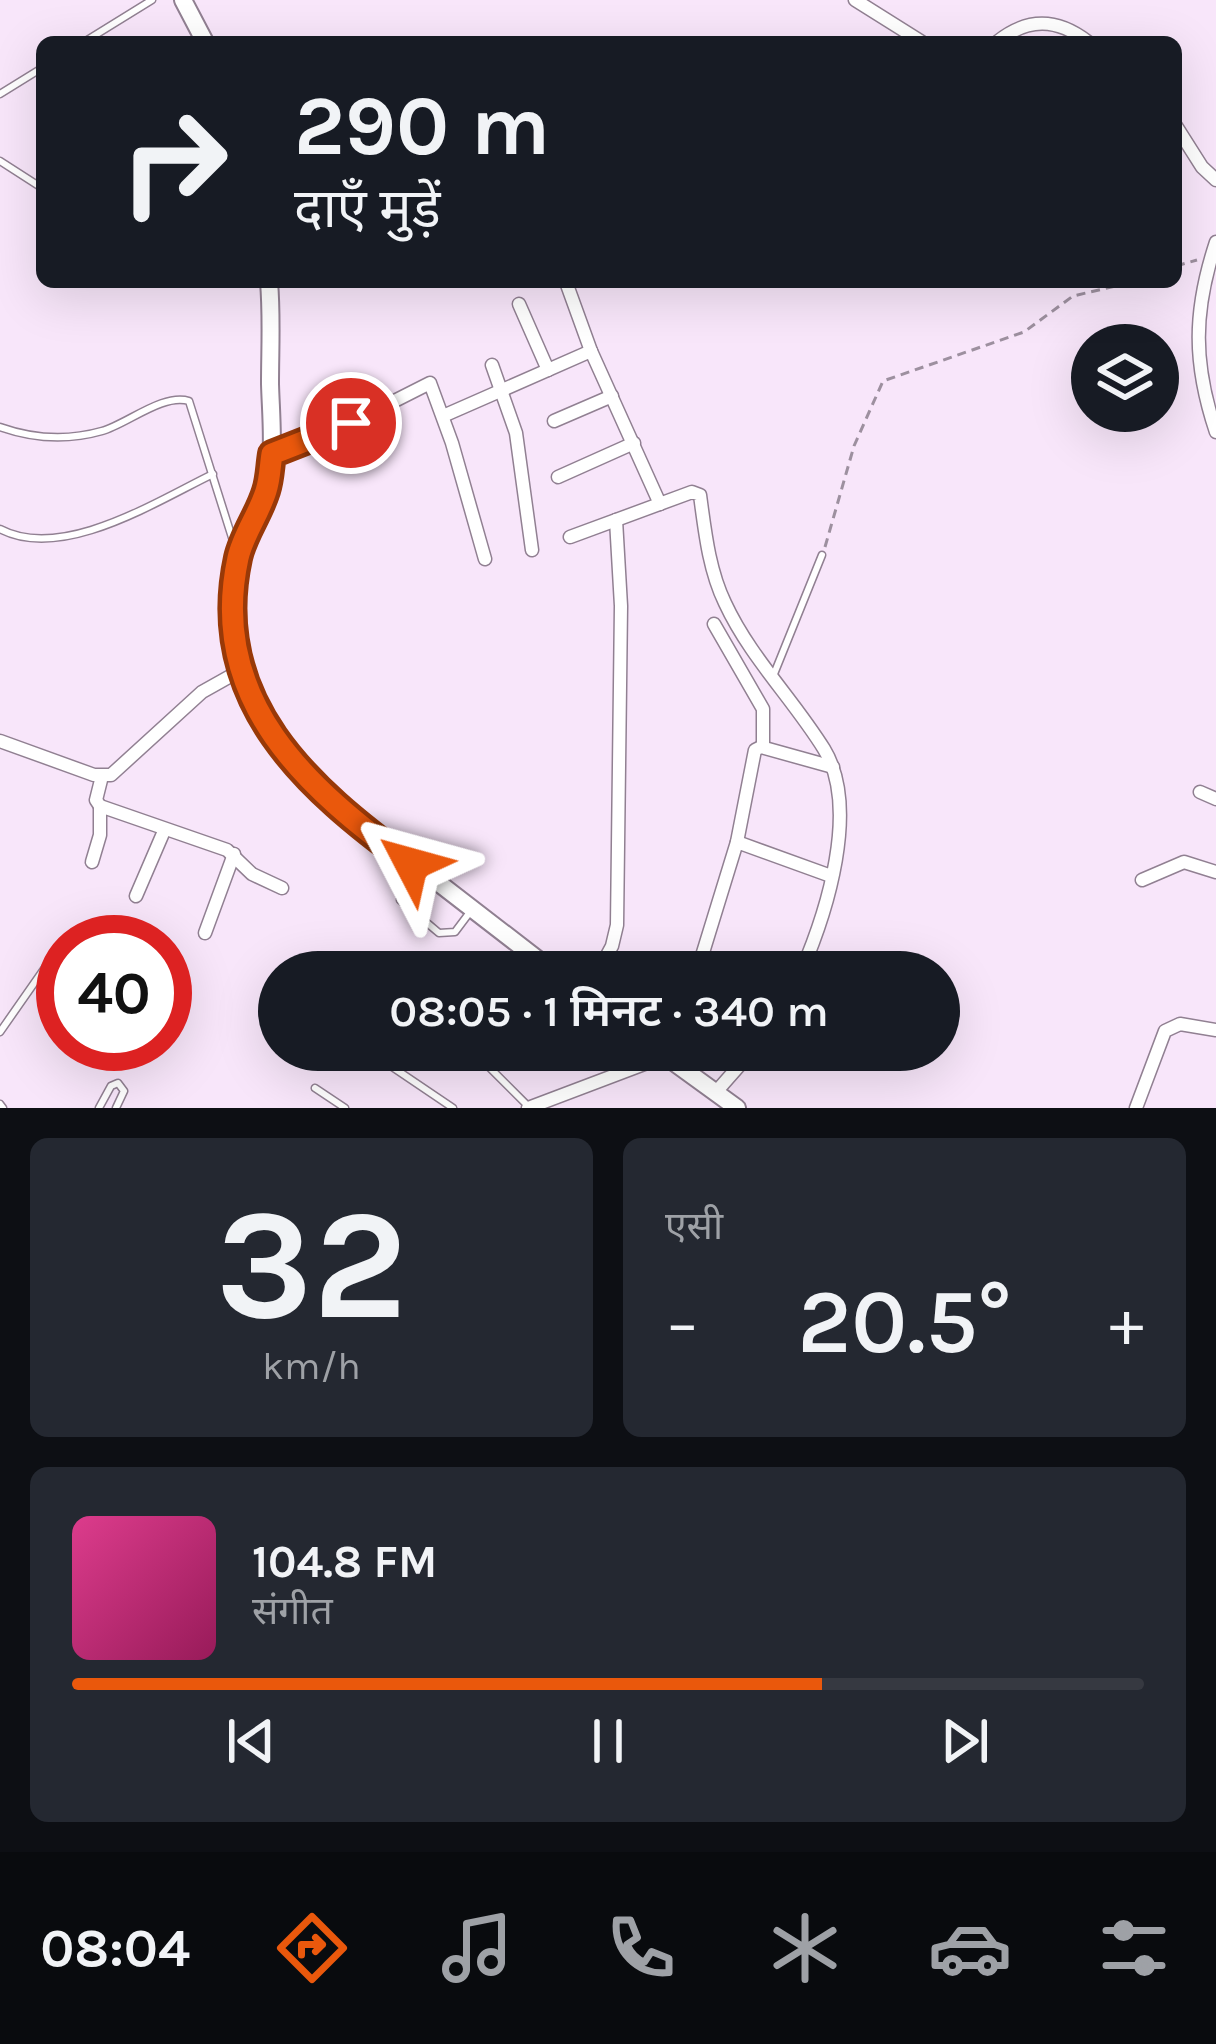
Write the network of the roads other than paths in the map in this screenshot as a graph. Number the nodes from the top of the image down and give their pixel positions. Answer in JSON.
{"nodes":[{"id":1,"x":152,"y":0,"type":"edge"},
{"id":2,"x":183,"y":0,"type":"edge"},
{"id":3,"x":855,"y":0,"type":"edge"},
{"id":4,"x":94,"y":36,"type":"edge"},
{"id":5,"x":202,"y":36,"type":"edge"},
{"id":6,"x":912,"y":36,"type":"edge"},
{"id":7,"x":1006,"y":36,"type":"edge"},
{"id":8,"x":1079,"y":36,"type":"edge"},
{"id":9,"x":36,"y":72,"type":"edge"},
{"id":10,"x":0,"y":94,"type":"edge"},
{"id":11,"x":1182,"y":135,"type":"edge"},
{"id":12,"x":0,"y":161,"type":"edge"},
{"id":13,"x":1216,"y":180,"type":"edge"},
{"id":14,"x":36,"y":184,"type":"edge"},
{"id":15,"x":1216,"y":242,"type":"edge"},
{"id":16,"x":273,"y":288,"type":"edge"},
{"id":17,"x":568,"y":288,"type":"edge"},
{"id":18,"x":519,"y":304,"type":"dead end"},
{"id":19,"x":591,"y":351,"type":"junction"},
{"id":20,"x":492,"y":365,"type":"dead end"},
{"id":21,"x":548,"y":370,"type":"junction"},
{"id":22,"x":502,"y":390,"type":"junction"},
{"id":23,"x":612,"y":396,"type":"junction"},
{"id":24,"x":443,"y":416,"type":"junction"},
{"id":25,"x":554,"y":422,"type":"dead end"},
{"id":26,"x":0,"y":428,"type":"edge"},
{"id":27,"x":1216,"y":431,"type":"edge"},
{"id":28,"x":634,"y":443,"type":"junction"},
{"id":29,"x":272,"y":454,"type":"junction"},
{"id":30,"x":213,"y":474,"type":"junction"},
{"id":31,"x":558,"y":477,"type":"dead end"},
{"id":32,"x":660,"y":503,"type":"junction"},
{"id":33,"x":616,"y":520,"type":"junction"},
{"id":34,"x":0,"y":529,"type":"edge"},
{"id":35,"x":569,"y":537,"type":"dead end"},
{"id":36,"x":532,"y":550,"type":"dead end"},
{"id":37,"x":822,"y":555,"type":"road end"},
{"id":38,"x":238,"y":556,"type":"junction"},
{"id":39,"x":485,"y":559,"type":"dead end"},
{"id":40,"x":714,"y":623,"type":"dead end"},
{"id":41,"x":243,"y":669,"type":"junction"},
{"id":42,"x":772,"y":678,"type":"junction"},
{"id":43,"x":783,"y":694,"type":"junction"},
{"id":44,"x":763,"y":709,"type":"junction"},
{"id":45,"x":0,"y":741,"type":"edge"},
{"id":46,"x":763,"y":747,"type":"junction"},
{"id":47,"x":833,"y":767,"type":"junction"},
{"id":48,"x":102,"y":776,"type":"junction"},
{"id":49,"x":1200,"y":791,"type":"dead end"},
{"id":50,"x":1216,"y":799,"type":"edge"},
{"id":51,"x":100,"y":806,"type":"junction"},
{"id":52,"x":164,"y":831,"type":"junction"},
{"id":53,"x":737,"y":842,"type":"junction"},
{"id":54,"x":234,"y":854,"type":"junction"},
{"id":55,"x":92,"y":862,"type":"dead end"},
{"id":56,"x":1216,"y":872,"type":"edge"},
{"id":57,"x":831,"y":876,"type":"junction"},
{"id":58,"x":1142,"y":880,"type":"dead end"},
{"id":59,"x":282,"y":888,"type":"dead end"},
{"id":60,"x":136,"y":896,"type":"dead end"},
{"id":61,"x":400,"y":900,"type":"dead end"},
{"id":62,"x":471,"y":909,"type":"junction"},
{"id":63,"x":205,"y":933,"type":"dead end"},
{"id":64,"x":526,"y":951,"type":"edge"},
{"id":65,"x":609,"y":951,"type":"edge"},
{"id":66,"x":703,"y":951,"type":"edge"},
{"id":67,"x":808,"y":951,"type":"edge"},
{"id":68,"x":36,"y":980,"type":"edge"},
{"id":69,"x":1216,"y":1030,"type":"edge"},
{"id":70,"x":0,"y":1032,"type":"edge"},
{"id":71,"x":398,"y":1071,"type":"edge"},
{"id":72,"x":493,"y":1071,"type":"edge"},
{"id":73,"x":623,"y":1071,"type":"edge"},
{"id":74,"x":687,"y":1071,"type":"edge"},
{"id":75,"x":734,"y":1071,"type":"edge"},
{"id":76,"x":315,"y":1088,"type":"dead end"},
{"id":77,"x":716,"y":1092,"type":"junction"},
{"id":78,"x":733,"y":1106,"type":"edge"},
{"id":79,"x":99,"y":1108,"type":"edge"},
{"id":80,"x":116,"y":1108,"type":"edge"},
{"id":81,"x":344,"y":1108,"type":"edge"},
{"id":82,"x":453,"y":1108,"type":"edge"},
{"id":83,"x":529,"y":1108,"type":"edge"},
{"id":84,"x":1136,"y":1108,"type":"edge"}],
"edges":[{"from":1,"to":4,"type":"lane"},
{"from":2,"to":5,"type":"street"},
{"from":3,"to":6,"type":"street"},
{"from":7,"to":8,"type":"street"},
{"from":9,"to":10,"type":"lane"},
{"from":11,"to":13,"type":"street"},
{"from":12,"to":14,"type":"lane"},
{"from":15,"to":27,"type":"street"},
{"from":16,"to":29,"type":"street"},
{"from":17,"to":19,"type":"street"},
{"from":18,"to":21,"type":"street"},
{"from":19,"to":21,"type":"street"},
{"from":19,"to":23,"type":"street"},
{"from":20,"to":22,"type":"street"},
{"from":21,"to":22,"type":"street"},
{"from":22,"to":24,"type":"street"},
{"from":22,"to":36,"type":"street"},
{"from":23,"to":25,"type":"street"},
{"from":23,"to":28,"type":"street"},
{"from":24,"to":29,"type":"street"},
{"from":24,"to":39,"type":"street"},
{"from":26,"to":30,"type":"lane"},
{"from":28,"to":31,"type":"street"},
{"from":28,"to":32,"type":"street"},
{"from":29,"to":38,"type":"street"},
{"from":30,"to":34,"type":"lane"},
{"from":30,"to":38,"type":"lane"},
{"from":32,"to":33,"type":"street"},
{"from":32,"to":42,"type":"street"},
{"from":33,"to":35,"type":"street"},
{"from":33,"to":65,"type":"street"},
{"from":37,"to":42,"type":"lane"},
{"from":38,"to":41,"type":"street"},
{"from":40,"to":44,"type":"street"},
{"from":41,"to":48,"type":"street"},
{"from":41,"to":62,"type":"street"},
{"from":42,"to":43,"type":"street"},
{"from":43,"to":44,"type":"street"},
{"from":43,"to":47,"type":"street"},
{"from":44,"to":46,"type":"street"},
{"from":45,"to":48,"type":"street"},
{"from":46,"to":47,"type":"street"},
{"from":46,"to":53,"type":"street"},
{"from":47,"to":57,"type":"street"},
{"from":48,"to":51,"type":"street"},
{"from":49,"to":50,"type":"street"},
{"from":51,"to":52,"type":"street"},
{"from":51,"to":55,"type":"street"},
{"from":52,"to":54,"type":"street"},
{"from":52,"to":60,"type":"street"},
{"from":53,"to":57,"type":"street"},
{"from":53,"to":66,"type":"street"},
{"from":54,"to":59,"type":"street"},
{"from":54,"to":63,"type":"street"},
{"from":56,"to":58,"type":"street"},
{"from":57,"to":67,"type":"street"},
{"from":61,"to":62,"type":"lane"},
{"from":62,"to":64,"type":"street"},
{"from":68,"to":70,"type":"lane"},
{"from":69,"to":84,"type":"street"},
{"from":71,"to":82,"type":"lane"},
{"from":72,"to":83,"type":"lane"},
{"from":73,"to":83,"type":"street"},
{"from":74,"to":77,"type":"street"},
{"from":75,"to":77,"type":"street"},
{"from":76,"to":81,"type":"lane"},
{"from":77,"to":78,"type":"street"},
{"from":79,"to":80,"type":"lane"}]}
